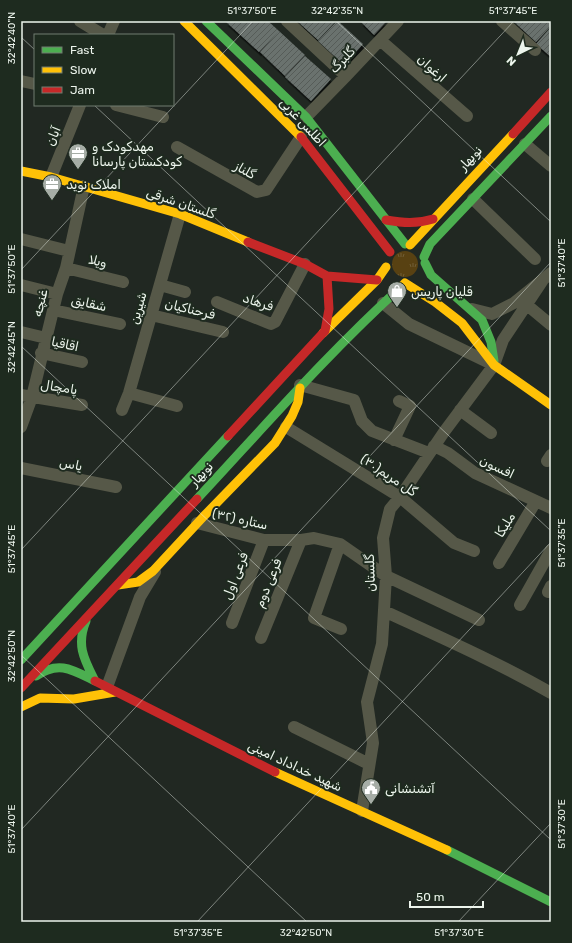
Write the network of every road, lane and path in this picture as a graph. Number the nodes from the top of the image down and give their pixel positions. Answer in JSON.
{"nodes":[{"id":1,"x":80,"y":21,"type":"edge"},
{"id":2,"x":114,"y":21,"type":"edge"},
{"id":3,"x":184,"y":21,"type":"edge"},
{"id":4,"x":206,"y":21,"type":"edge"},
{"id":5,"x":287,"y":21,"type":"edge"},
{"id":6,"x":398,"y":21,"type":"edge"},
{"id":7,"x":502,"y":21,"type":"edge"},
{"id":8,"x":102,"y":34,"type":"edge"},
{"id":9,"x":108,"y":34,"type":"edge"},
{"id":10,"x":380,"y":40,"type":"junction"},
{"id":11,"x":535,"y":50,"type":"dead end"},
{"id":12,"x":346,"y":76,"type":"junction"},
{"id":13,"x":21,"y":80,"type":"edge"},
{"id":14,"x":34,"y":84,"type":"edge"},
{"id":15,"x":551,"y":92,"type":"edge"},
{"id":16,"x":80,"y":106,"type":"edge"},
{"id":17,"x":120,"y":106,"type":"edge"},
{"id":18,"x":467,"y":116,"type":"dead end"},
{"id":19,"x":551,"y":116,"type":"edge"},
{"id":20,"x":306,"y":117,"type":"junction"},
{"id":21,"x":163,"y":118,"type":"dead end"},
{"id":22,"x":301,"y":137,"type":"junction"},
{"id":23,"x":525,"y":144,"type":"junction"},
{"id":24,"x":178,"y":147,"type":"dead end"},
{"id":25,"x":551,"y":166,"type":"edge"},
{"id":26,"x":21,"y":171,"type":"edge"},
{"id":27,"x":51,"y":177,"type":"junction"},
{"id":28,"x":84,"y":186,"type":"junction"},
{"id":29,"x":473,"y":199,"type":"junction"},
{"id":30,"x":180,"y":214,"type":"junction"},
{"id":31,"x":432,"y":219,"type":"junction"},
{"id":32,"x":386,"y":220,"type":"junction"},
{"id":33,"x":21,"y":239,"type":"edge"},
{"id":34,"x":407,"y":245,"type":"junction"},
{"id":35,"x":69,"y":251,"type":"junction"},
{"id":36,"x":390,"y":252,"type":"junction"},
{"id":37,"x":535,"y":259,"type":"dead end"},
{"id":38,"x":425,"y":260,"type":"junction"},
{"id":39,"x":305,"y":264,"type":"junction"},
{"id":40,"x":386,"y":266,"type":"junction"},
{"id":41,"x":66,"y":268,"type":"junction"},
{"id":42,"x":327,"y":276,"type":"junction"},
{"id":43,"x":547,"y":276,"type":"edge"},
{"id":44,"x":377,"y":280,"type":"junction"},
{"id":45,"x":123,"y":282,"type":"dead end"},
{"id":46,"x":405,"y":283,"type":"junction"},
{"id":47,"x":21,"y":285,"type":"edge"},
{"id":48,"x":160,"y":285,"type":"junction"},
{"id":49,"x":185,"y":292,"type":"dead end"},
{"id":50,"x":57,"y":294,"type":"junction"},
{"id":51,"x":217,"y":302,"type":"dead end"},
{"id":52,"x":383,"y":303,"type":"junction"},
{"id":53,"x":527,"y":305,"type":"junction"},
{"id":54,"x":470,"y":309,"type":"junction"},
{"id":55,"x":53,"y":310,"type":"junction"},
{"id":56,"x":151,"y":315,"type":"junction"},
{"id":57,"x":120,"y":324,"type":"dead end"},
{"id":58,"x":551,"y":325,"type":"edge"},
{"id":59,"x":325,"y":331,"type":"junction"},
{"id":60,"x":21,"y":332,"type":"edge"},
{"id":61,"x":223,"y":332,"type":"dead end"},
{"id":62,"x":46,"y":338,"type":"junction"},
{"id":63,"x":42,"y":353,"type":"junction"},
{"id":64,"x":82,"y":362,"type":"dead end"},
{"id":65,"x":494,"y":366,"type":"junction"},
{"id":66,"x":274,"y":373,"type":"dead end"},
{"id":67,"x":300,"y":385,"type":"junction"},
{"id":68,"x":129,"y":394,"type":"junction"},
{"id":69,"x":26,"y":396,"type":"edge"},
{"id":70,"x":399,"y":401,"type":"dead end"},
{"id":71,"x":82,"y":405,"type":"dead end"},
{"id":72,"x":551,"y":405,"type":"edge"},
{"id":73,"x":177,"y":406,"type":"dead end"},
{"id":74,"x":122,"y":410,"type":"dead end"},
{"id":75,"x":460,"y":410,"type":"junction"},
{"id":76,"x":21,"y":427,"type":"edge"},
{"id":77,"x":286,"y":427,"type":"junction"},
{"id":78,"x":491,"y":433,"type":"dead end"},
{"id":79,"x":394,"y":440,"type":"junction"},
{"id":80,"x":432,"y":450,"type":"junction"},
{"id":81,"x":21,"y":468,"type":"edge"},
{"id":82,"x":116,"y":487,"type":"dead end"},
{"id":83,"x":400,"y":497,"type":"junction"},
{"id":84,"x":536,"y":501,"type":"junction"},
{"id":85,"x":551,"y":508,"type":"edge"},
{"id":86,"x":197,"y":523,"type":"junction"},
{"id":87,"x":140,"y":531,"type":"junction"},
{"id":88,"x":264,"y":540,"type":"junction"},
{"id":89,"x":301,"y":540,"type":"junction"},
{"id":90,"x":340,"y":544,"type":"junction"},
{"id":91,"x":153,"y":546,"type":"junction"},
{"id":92,"x":551,"y":550,"type":"edge"},
{"id":93,"x":474,"y":551,"type":"dead end"},
{"id":94,"x":499,"y":563,"type":"dead end"},
{"id":95,"x":160,"y":564,"type":"junction"},
{"id":96,"x":386,"y":576,"type":"junction"},
{"id":97,"x":118,"y":585,"type":"junction"},
{"id":98,"x":520,"y":605,"type":"dead end"},
{"id":99,"x":384,"y":611,"type":"junction"},
{"id":100,"x":87,"y":618,"type":"junction"},
{"id":101,"x":479,"y":620,"type":"dead end"},
{"id":102,"x":232,"y":623,"type":"dead end"},
{"id":103,"x":341,"y":629,"type":"dead end"},
{"id":104,"x":261,"y":638,"type":"dead end"},
{"id":105,"x":21,"y":660,"type":"edge"},
{"id":106,"x":95,"y":681,"type":"junction"},
{"id":107,"x":24,"y":685,"type":"edge"},
{"id":108,"x":111,"y":689,"type":"junction"},
{"id":109,"x":551,"y":693,"type":"edge"},
{"id":110,"x":21,"y":707,"type":"edge"},
{"id":111,"x":294,"y":727,"type":"dead end"},
{"id":112,"x":369,"y":764,"type":"junction"},
{"id":113,"x":362,"y":811,"type":"junction"},
{"id":114,"x":551,"y":902,"type":"edge"}],
"edges":[{"from":1,"to":8,"type":"street"},
{"from":2,"to":9,"type":"street"},
{"from":3,"to":22,"type":"street","name":"اطلس غربی"},
{"from":4,"to":20,"type":"street","name":"اطلس غربی"},
{"from":5,"to":12,"type":"street"},
{"from":6,"to":10,"type":"street","name":"گلبرگ"},
{"from":7,"to":11,"type":"street"},
{"from":10,"to":12,"type":"street","name":"گلبرگ"},
{"from":10,"to":18,"type":"street","name":"ارغوان"},
{"from":12,"to":20,"type":"street","name":"گلبرگ"},
{"from":13,"to":14,"type":"street"},
{"from":15,"to":31,"type":"street","name":"نوبهار"},
{"from":16,"to":27,"type":"street","name":"آبان"},
{"from":17,"to":21,"type":"street"},
{"from":19,"to":23,"type":"street"},
{"from":20,"to":32,"type":"street","name":"اطلس غربی"},
{"from":22,"to":24,"type":"street","name":"گلناز"},
{"from":22,"to":36,"type":"street","name":"اطلس غربی"},
{"from":23,"to":25,"type":"street"},
{"from":23,"to":29,"type":"street"},
{"from":26,"to":27,"type":"street","name":"گلستان شرقی"},
{"from":27,"to":28,"type":"street","name":"گلستان شرقی"},
{"from":28,"to":30,"type":"street","name":"گلستان شرقی"},
{"from":28,"to":35,"type":"street","name":"غنچه"},
{"from":29,"to":37,"type":"street"},
{"from":29,"to":38,"type":"street"},
{"from":30,"to":39,"type":"street","name":"گلستان شرقی"},
{"from":30,"to":48,"type":"street","name":"شیرین"},
{"from":31,"to":32,"type":"street"},
{"from":31,"to":34,"type":"street","name":"نوبهار"},
{"from":32,"to":34,"type":"street","name":"اطلس غربی"},
{"from":33,"to":35,"type":"street"},
{"from":34,"to":36,"type":"street"},
{"from":34,"to":38,"type":"street"},
{"from":35,"to":41,"type":"street","name":"غنچه"},
{"from":36,"to":40,"type":"street"},
{"from":38,"to":46,"type":"street"},
{"from":38,"to":54,"type":"street"},
{"from":39,"to":42,"type":"street","name":"گلستان شرقی"},
{"from":39,"to":51,"type":"street","name":"فرهاد"},
{"from":40,"to":44,"type":"street","name":"نوبهار"},
{"from":40,"to":46,"type":"street"},
{"from":41,"to":45,"type":"street","name":"ویلا"},
{"from":41,"to":50,"type":"street","name":"غنچه"},
{"from":42,"to":44,"type":"street","name":"گلستان شرقی"},
{"from":42,"to":59,"type":"street"},
{"from":43,"to":53,"type":"street","name":"گلستان"},
{"from":43,"to":54,"type":"street"},
{"from":44,"to":59,"type":"street","name":"نوبهار"},
{"from":46,"to":52,"type":"street","name":"نوبهار"},
{"from":46,"to":65,"type":"street"},
{"from":47,"to":50,"type":"street"},
{"from":48,"to":49,"type":"street"},
{"from":48,"to":56,"type":"street","name":"شیرین"},
{"from":50,"to":55,"type":"street","name":"غنچه"},
{"from":52,"to":65,"type":"street"},
{"from":52,"to":67,"type":"street","name":"نوبهار"},
{"from":53,"to":58,"type":"street"},
{"from":53,"to":65,"type":"street","name":"گلستان"},
{"from":54,"to":65,"type":"street"},
{"from":55,"to":57,"type":"street","name":"شقایق"},
{"from":55,"to":62,"type":"street","name":"غنچه"},
{"from":56,"to":61,"type":"street","name":"فرحناکیان"},
{"from":56,"to":68,"type":"street","name":"شیرین"},
{"from":59,"to":66,"type":"street"},
{"from":59,"to":87,"type":"street","name":"نوبهار"},
{"from":60,"to":62,"type":"street"},
{"from":62,"to":63,"type":"street","name":"غنچه"},
{"from":63,"to":64,"type":"street","name":"اقاقیا"},
{"from":63,"to":69,"type":"street","name":"غنچه"},
{"from":65,"to":72,"type":"street"},
{"from":65,"to":75,"type":"street","name":"گلستان"},
{"from":67,"to":77,"type":"street"},
{"from":67,"to":79,"type":"street","name":"افسون"},
{"from":67,"to":91,"type":"street","name":"نوبهار"},
{"from":68,"to":73,"type":"street"},
{"from":68,"to":74,"type":"street","name":"شیرین"},
{"from":69,"to":71,"type":"street","name":"پامچال"},
{"from":69,"to":76,"type":"street","name":"غنچه"},
{"from":70,"to":79,"type":"street"},
{"from":75,"to":78,"type":"street"},
{"from":75,"to":80,"type":"street","name":"گلستان"},
{"from":77,"to":83,"type":"street","name":"گل مریم(۳۰)"},
{"from":77,"to":86,"type":"street"},
{"from":79,"to":80,"type":"street","name":"افسون"},
{"from":80,"to":83,"type":"street","name":"گلستان"},
{"from":80,"to":84,"type":"street","name":"افسون"},
{"from":81,"to":82,"type":"street","name":"یاس"},
{"from":83,"to":93,"type":"street","name":"گل مریم(۳۰)"},
{"from":83,"to":96,"type":"street","name":"گلستان"},
{"from":84,"to":85,"type":"street","name":"افسون"},
{"from":84,"to":94,"type":"street","name":"ملیکا"},
{"from":86,"to":88,"type":"street","name":"ستاره (۳۲)"},
{"from":86,"to":95,"type":"street"},
{"from":87,"to":91,"type":"street"},
{"from":87,"to":105,"type":"street","name":"نوبهار"},
{"from":88,"to":89,"type":"street","name":"ستاره (۳۲)"},
{"from":88,"to":102,"type":"street","name":"فرعی اول"},
{"from":89,"to":90,"type":"street","name":"ستاره (۳۲)"},
{"from":89,"to":104,"type":"street","name":"فرعی دوم"},
{"from":90,"to":96,"type":"street","name":"ستاره (۳۲)"},
{"from":90,"to":103,"type":"street"},
{"from":91,"to":97,"type":"street","name":"نوبهار"},
{"from":92,"to":98,"type":"street"},
{"from":95,"to":97,"type":"street"},
{"from":95,"to":108,"type":"street"},
{"from":96,"to":99,"type":"street","name":"گلستان"},
{"from":96,"to":101,"type":"street","name":"ستاره (۳۲)"},
{"from":97,"to":100,"type":"street","name":"نوبهار"},
{"from":99,"to":109,"type":"street"},
{"from":99,"to":112,"type":"street","name":"گلستان"},
{"from":100,"to":106,"type":"street"},
{"from":100,"to":107,"type":"street","name":"نوبهار"},
{"from":106,"to":107,"type":"street","name":"شهید خداداد امینی"},
{"from":106,"to":108,"type":"street","name":"شهید خداداد امینی"},
{"from":108,"to":110,"type":"street"},
{"from":108,"to":113,"type":"street","name":"شهید خداداد امینی"},
{"from":111,"to":112,"type":"street"},
{"from":112,"to":113,"type":"street","name":"گلستان"},
{"from":113,"to":114,"type":"street","name":"شهید خداداد امینی"}]}
